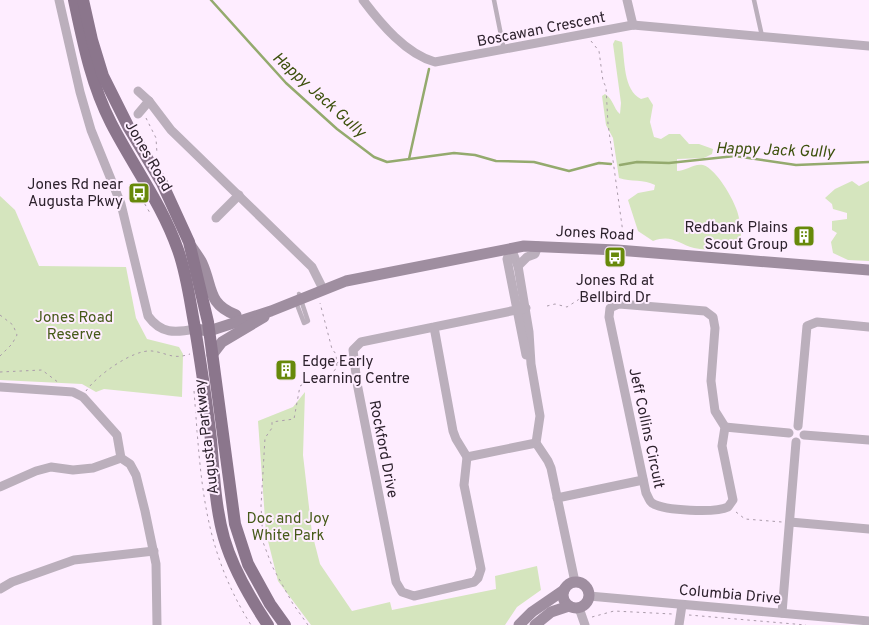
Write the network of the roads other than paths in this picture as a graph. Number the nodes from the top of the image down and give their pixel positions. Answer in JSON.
{"nodes":[{"id":1,"x":59,"y":0,"type":"edge"},
{"id":2,"x":74,"y":0,"type":"edge"},
{"id":3,"x":83,"y":0,"type":"edge"},
{"id":4,"x":363,"y":0,"type":"edge"},
{"id":5,"x":494,"y":0,"type":"edge"},
{"id":6,"x":627,"y":0,"type":"edge"},
{"id":7,"x":754,"y":0,"type":"edge"},
{"id":8,"x":633,"y":25,"type":"junction"},
{"id":9,"x":762,"y":36,"type":"junction"},
{"id":10,"x":869,"y":46,"type":"edge"},
{"id":11,"x":504,"y":51,"type":"junction"},
{"id":12,"x":138,"y":91,"type":"dead end"},
{"id":13,"x":149,"y":101,"type":"junction"},
{"id":14,"x":140,"y":112,"type":"road end"},
{"id":15,"x":239,"y":195,"type":"junction"},
{"id":16,"x":216,"y":218,"type":"dead end"},
{"id":17,"x":189,"y":242,"type":"junction"},
{"id":18,"x":538,"y":246,"type":"junction"},
{"id":19,"x":511,"y":248,"type":"junction"},
{"id":20,"x":518,"y":266,"type":"junction"},
{"id":21,"x":869,"y":270,"type":"edge"},
{"id":22,"x":321,"y":290,"type":"junction"},
{"id":23,"x":298,"y":298,"type":"junction"},
{"id":24,"x":521,"y":309,"type":"junction"},
{"id":25,"x":271,"y":311,"type":"junction"},
{"id":26,"x":236,"y":315,"type":"junction"},
{"id":27,"x":306,"y":322,"type":"dead end"},
{"id":28,"x":208,"y":326,"type":"junction"},
{"id":29,"x":434,"y":327,"type":"junction"},
{"id":30,"x":869,"y":327,"type":"edge"},
{"id":31,"x":195,"y":329,"type":"junction"},
{"id":32,"x":212,"y":355,"type":"junction"},
{"id":33,"x":0,"y":388,"type":"edge"},
{"id":34,"x":798,"y":426,"type":"junction"},
{"id":35,"x":724,"y":427,"type":"junction"},
{"id":36,"x":789,"y":433,"type":"junction"},
{"id":37,"x":804,"y":435,"type":"junction"},
{"id":38,"x":869,"y":440,"type":"edge"},
{"id":39,"x":796,"y":442,"type":"junction"},
{"id":40,"x":536,"y":443,"type":"junction"},
{"id":41,"x":121,"y":458,"type":"junction"},
{"id":42,"x":467,"y":458,"type":"junction"},
{"id":43,"x":643,"y":480,"type":"junction"},
{"id":44,"x":0,"y":487,"type":"edge"},
{"id":45,"x":557,"y":498,"type":"junction"},
{"id":46,"x":790,"y":522,"type":"junction"},
{"id":47,"x":869,"y":529,"type":"edge"},
{"id":48,"x":154,"y":551,"type":"junction"},
{"id":49,"x":575,"y":582,"type":"junction"},
{"id":50,"x":0,"y":589,"type":"edge"},
{"id":51,"x":564,"y":590,"type":"junction"},
{"id":52,"x":589,"y":596,"type":"junction"},
{"id":53,"x":682,"y":605,"type":"junction"},
{"id":54,"x":574,"y":607,"type":"junction"},
{"id":55,"x":782,"y":613,"type":"junction"},
{"id":56,"x":869,"y":621,"type":"edge"},
{"id":57,"x":851,"y":622,"type":"edge"},
{"id":58,"x":156,"y":624,"type":"edge"},
{"id":59,"x":268,"y":625,"type":"edge"},
{"id":60,"x":285,"y":625,"type":"edge"},
{"id":61,"x":519,"y":625,"type":"edge"},
{"id":62,"x":534,"y":625,"type":"edge"},
{"id":63,"x":585,"y":625,"type":"edge"},
{"id":64,"x":679,"y":625,"type":"edge"}],
"edges":[{"from":1,"to":31,"type":"street"},
{"from":2,"to":31,"type":"main road","name":"Jones Road"},
{"from":3,"to":17,"type":"main road","name":"Jones Road"},
{"from":4,"to":11,"type":"street","name":"Boscawan Crescent"},
{"from":5,"to":11,"type":"lane"},
{"from":6,"to":8,"type":"street"},
{"from":7,"to":9,"type":"lane"},
{"from":8,"to":9,"type":"street","name":"Boscawan Crescent"},
{"from":8,"to":11,"type":"street","name":"Boscawan Crescent"},
{"from":9,"to":10,"type":"street","name":"Boscawan Crescent"},
{"from":12,"to":13,"type":"street","name":"Jones Road"},
{"from":13,"to":14,"type":"street"},
{"from":13,"to":15,"type":"street","name":"Jones Road"},
{"from":15,"to":16,"type":"street"},
{"from":15,"to":22,"type":"street","name":"Jones Road"},
{"from":17,"to":26,"type":"street"},
{"from":17,"to":28,"type":"main road","name":"Jones Road"},
{"from":18,"to":19,"type":"street","name":"Jones Road"},
{"from":18,"to":20,"type":"street"},
{"from":18,"to":21,"type":"street","name":"Jones Road"},
{"from":19,"to":20,"type":"street"},
{"from":19,"to":22,"type":"street","name":"Jones Road"},
{"from":19,"to":24,"type":"street"},
{"from":20,"to":24,"type":"street"},
{"from":22,"to":23,"type":"street","name":"Jones Road"},
{"from":23,"to":25,"type":"street","name":"Jones Road"},
{"from":23,"to":26,"type":"street","name":"Jones Road"},
{"from":23,"to":27,"type":"lane"},
{"from":24,"to":29,"type":"street","name":"Rockford Drive"},
{"from":24,"to":40,"type":"street"},
{"from":25,"to":28,"type":"street","name":"Jones Road"},
{"from":25,"to":32,"type":"street"},
{"from":26,"to":28,"type":"street","name":"Jones Road"},
{"from":28,"to":31,"type":"street","name":"Jones Road"},
{"from":28,"to":32,"type":"main road","name":"Augusta Parkway"},
{"from":29,"to":42,"type":"street"},
{"from":29,"to":42,"type":"street","name":"Rockford Drive"},
{"from":30,"to":34,"type":"street"},
{"from":31,"to":59,"type":"main road","name":"Augusta Parkway"},
{"from":32,"to":60,"type":"main road","name":"Augusta Parkway"},
{"from":33,"to":41,"type":"street"},
{"from":34,"to":36,"type":"street"},
{"from":34,"to":37,"type":"street"},
{"from":35,"to":36,"type":"street"},
{"from":35,"to":43,"type":"street","name":"Jeff Collins Circuit"},
{"from":35,"to":43,"type":"street","name":"Jeff Collins Circuit"},
{"from":36,"to":39,"type":"street"},
{"from":37,"to":38,"type":"street"},
{"from":37,"to":39,"type":"street"},
{"from":39,"to":46,"type":"street"},
{"from":40,"to":42,"type":"street"},
{"from":40,"to":45,"type":"street"},
{"from":41,"to":44,"type":"street"},
{"from":41,"to":48,"type":"street"},
{"from":43,"to":45,"type":"street"},
{"from":45,"to":49,"type":"street"},
{"from":46,"to":47,"type":"street"},
{"from":46,"to":55,"type":"street"},
{"from":48,"to":50,"type":"street"},
{"from":48,"to":58,"type":"street"},
{"from":49,"to":51,"type":"street"},
{"from":49,"to":52,"type":"street"},
{"from":51,"to":54,"type":"street"},
{"from":51,"to":61,"type":"street"},
{"from":52,"to":53,"type":"street","name":"Columbia Drive"},
{"from":52,"to":54,"type":"street"},
{"from":53,"to":55,"type":"street","name":"Columbia Drive"},
{"from":53,"to":64,"type":"street"},
{"from":54,"to":62,"type":"street"},
{"from":54,"to":63,"type":"street"},
{"from":55,"to":57,"type":"street","name":"Columbia Drive"},
{"from":56,"to":57,"type":"street","name":"Columbia Drive"}]}
